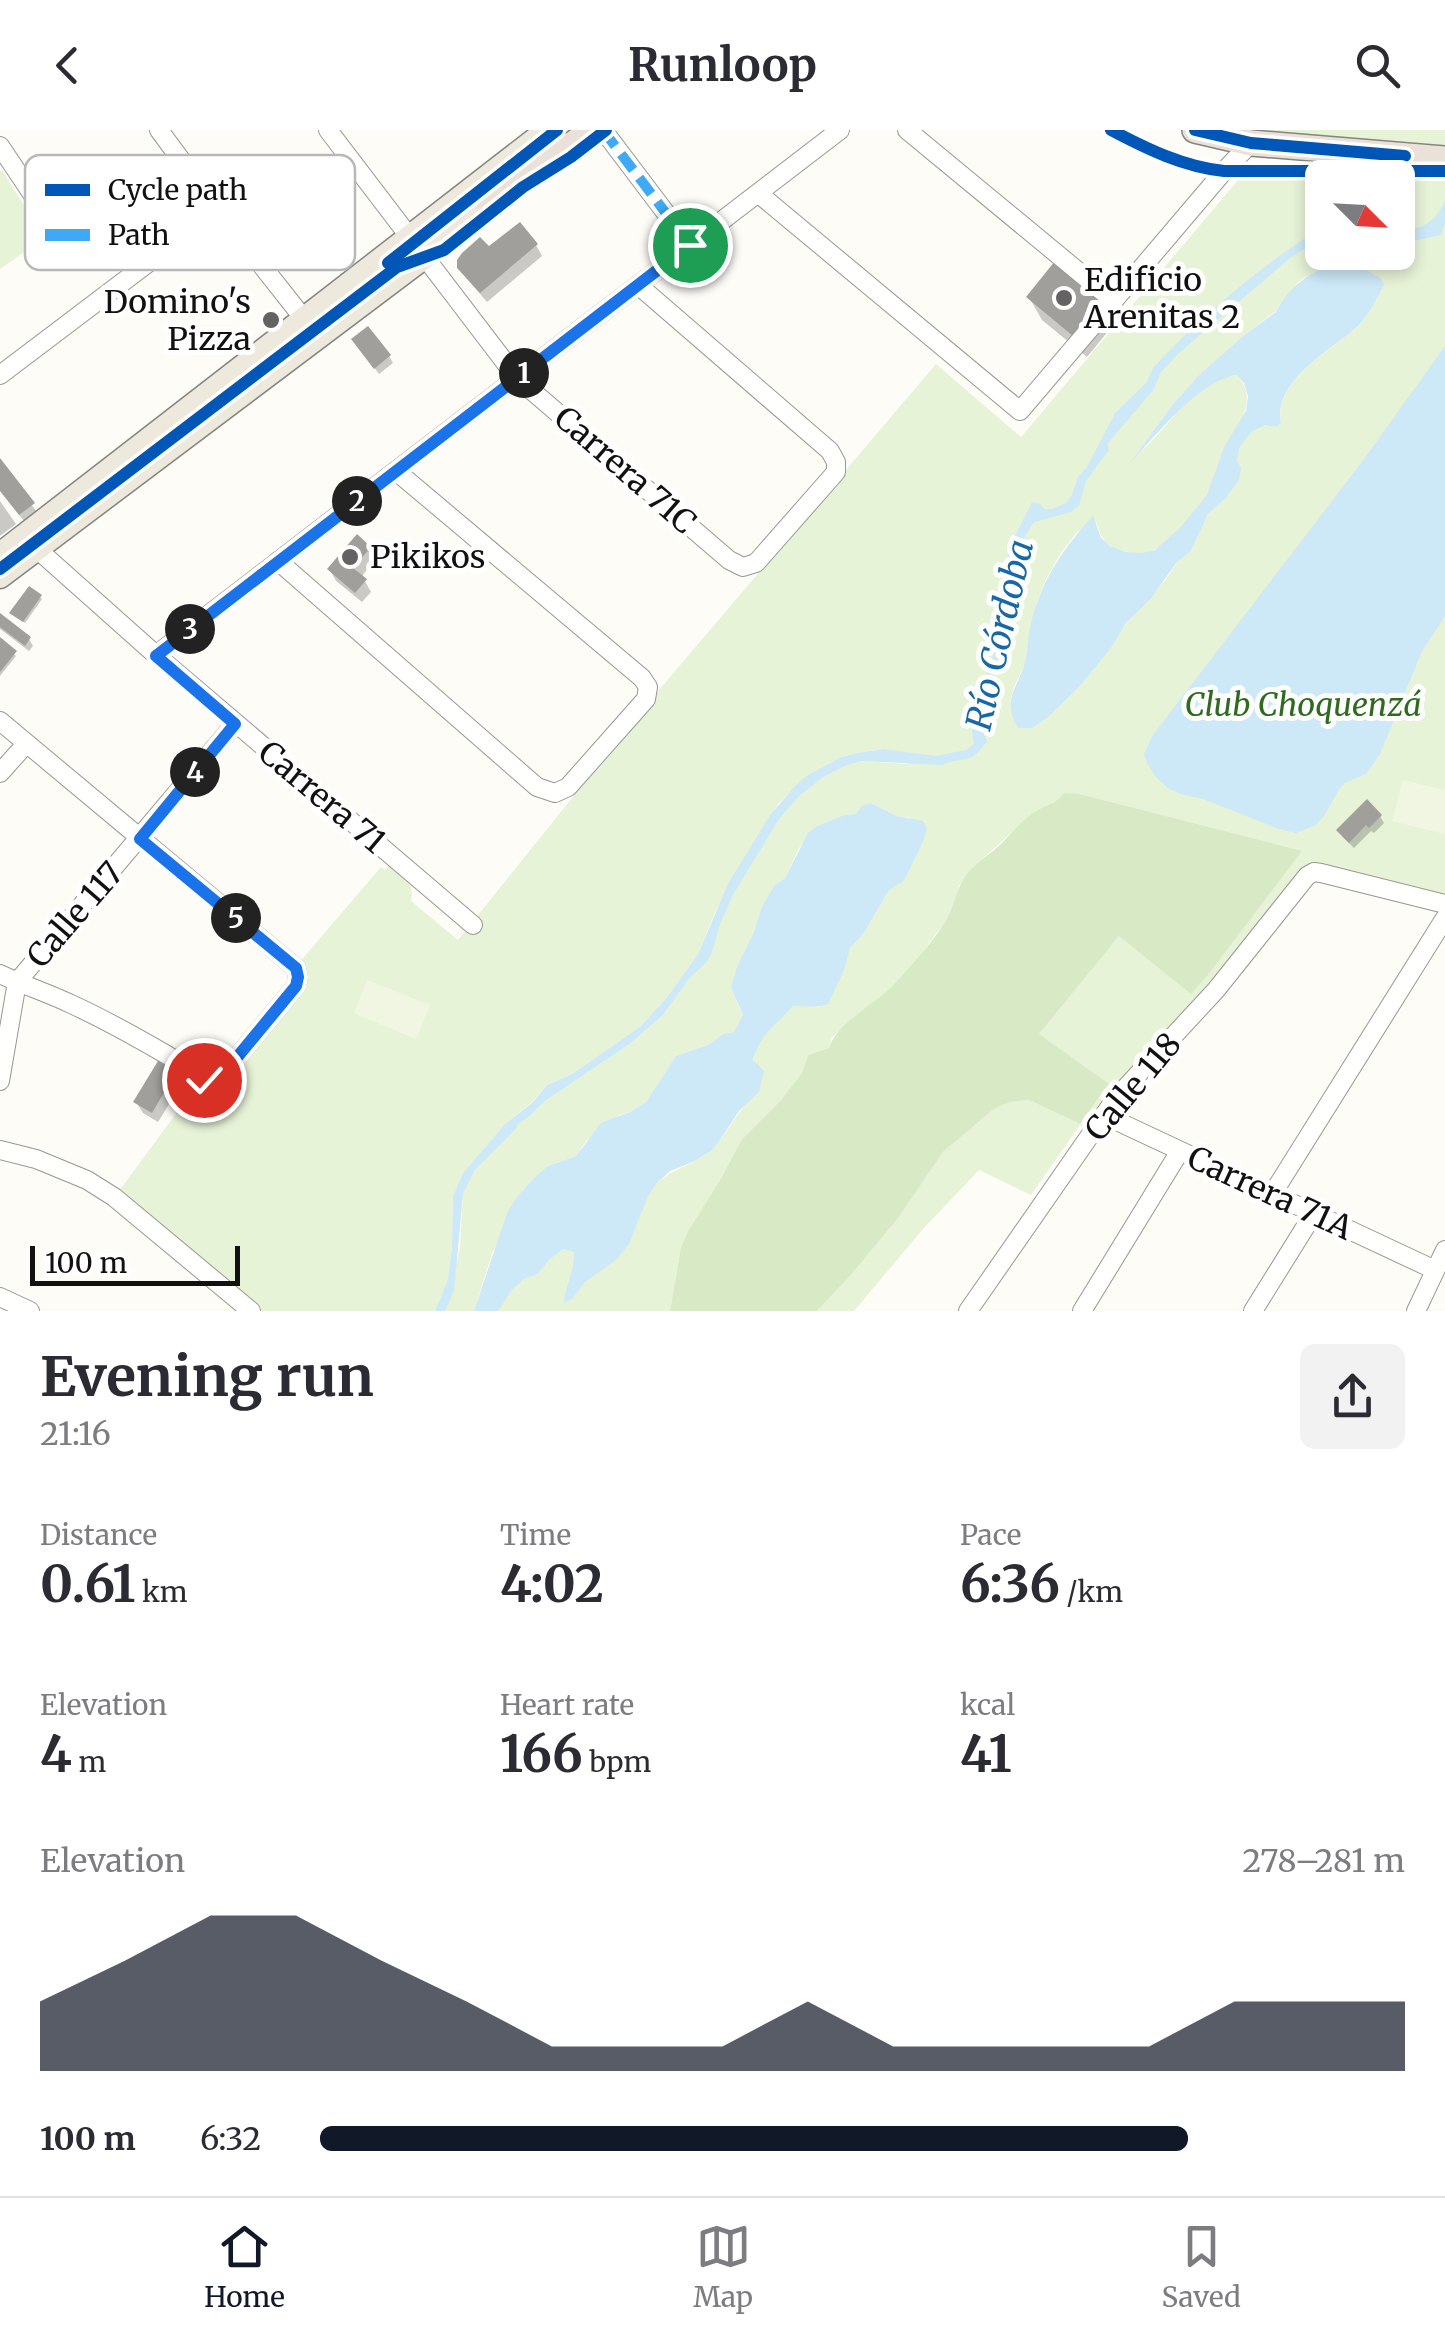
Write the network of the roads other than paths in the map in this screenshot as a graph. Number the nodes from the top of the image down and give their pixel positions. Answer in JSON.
{"nodes":[{"id":1,"x":159,"y":130,"type":"edge"},
{"id":2,"x":328,"y":130,"type":"edge"},
{"id":3,"x":547,"y":130,"type":"edge"},
{"id":4,"x":577,"y":130,"type":"edge"},
{"id":5,"x":593,"y":130,"type":"edge"},
{"id":6,"x":603,"y":130,"type":"edge"},
{"id":7,"x":840,"y":130,"type":"edge"},
{"id":8,"x":907,"y":130,"type":"edge"},
{"id":9,"x":1194,"y":130,"type":"edge"},
{"id":10,"x":1223,"y":137,"type":"junction"},
{"id":11,"x":1251,"y":143,"type":"junction"},
{"id":12,"x":0,"y":146,"type":"edge"},
{"id":13,"x":177,"y":155,"type":"edge"},
{"id":14,"x":347,"y":155,"type":"edge"},
{"id":15,"x":1445,"y":159,"type":"edge"},
{"id":16,"x":1232,"y":163,"type":"junction"},
{"id":17,"x":355,"y":165,"type":"edge"},
{"id":18,"x":25,"y":183,"type":"edge"},
{"id":19,"x":759,"y":194,"type":"junction"},
{"id":20,"x":489,"y":203,"type":"junction"},
{"id":21,"x":690,"y":245,"type":"junction"},
{"id":22,"x":417,"y":247,"type":"junction"},
{"id":23,"x":139,"y":270,"type":"edge"},
{"id":24,"x":265,"y":270,"type":"edge"},
{"id":25,"x":638,"y":285,"type":"junction"},
{"id":26,"x":1114,"y":301,"type":"junction"},
{"id":27,"x":304,"y":319,"type":"junction"},
{"id":28,"x":0,"y":375,"type":"edge"},
{"id":29,"x":517,"y":378,"type":"junction"},
{"id":30,"x":396,"y":470,"type":"junction"},
{"id":31,"x":37,"y":549,"type":"junction"},
{"id":32,"x":0,"y":554,"type":"edge"},
{"id":33,"x":278,"y":561,"type":"junction"},
{"id":34,"x":0,"y":577,"type":"edge"},
{"id":35,"x":156,"y":656,"type":"junction"},
{"id":36,"x":0,"y":721,"type":"edge"},
{"id":37,"x":235,"y":724,"type":"junction"},
{"id":38,"x":26,"y":744,"type":"junction"},
{"id":39,"x":0,"y":773,"type":"edge"},
{"id":40,"x":140,"y":839,"type":"junction"},
{"id":41,"x":1445,"y":904,"type":"edge"},
{"id":42,"x":1445,"y":918,"type":"edge"},
{"id":43,"x":473,"y":925,"type":"dead end"},
{"id":44,"x":9,"y":978,"type":"edge"},
{"id":45,"x":0,"y":1081,"type":"edge"},
{"id":46,"x":1104,"y":1115,"type":"junction"},
{"id":47,"x":0,"y":1150,"type":"edge"},
{"id":48,"x":1180,"y":1151,"type":"junction"},
{"id":49,"x":1273,"y":1193,"type":"junction"},
{"id":50,"x":1314,"y":1213,"type":"junction"},
{"id":51,"x":1445,"y":1250,"type":"edge"},
{"id":52,"x":1435,"y":1270,"type":"junction"},
{"id":53,"x":0,"y":1297,"type":"edge"},
{"id":54,"x":30,"y":1311,"type":"edge"},
{"id":55,"x":251,"y":1311,"type":"edge"},
{"id":56,"x":968,"y":1311,"type":"edge"},
{"id":57,"x":1082,"y":1311,"type":"edge"},
{"id":58,"x":1253,"y":1311,"type":"edge"},
{"id":59,"x":1416,"y":1311,"type":"edge"}],
"edges":[{"from":1,"to":13,"type":"street"},
{"from":2,"to":14,"type":"street","name":"Carrera 71C"},
{"from":3,"to":22,"type":"main road"},
{"from":4,"to":20,"type":"main road"},
{"from":5,"to":20,"type":"highway"},
{"from":6,"to":21,"type":"street"},
{"from":7,"to":19,"type":"street"},
{"from":8,"to":26,"type":"street"},
{"from":9,"to":10,"type":"highway"},
{"from":10,"to":11,"type":"highway"},
{"from":10,"to":16,"type":"street"},
{"from":11,"to":15,"type":"highway"},
{"from":11,"to":16,"type":"street"},
{"from":12,"to":18,"type":"street"},
{"from":16,"to":26,"type":"street"},
{"from":17,"to":22,"type":"street","name":"Carrera 71C"},
{"from":19,"to":21,"type":"street"},
{"from":19,"to":26,"type":"street"},
{"from":20,"to":22,"type":"main road"},
{"from":21,"to":25,"type":"street"},
{"from":22,"to":27,"type":"main road"},
{"from":22,"to":29,"type":"street","name":"Carrera 71C"},
{"from":22,"to":31,"type":"main road"},
{"from":23,"to":28,"type":"street"},
{"from":24,"to":27,"type":"street"},
{"from":25,"to":29,"type":"street"},
{"from":25,"to":29,"type":"street","name":"Carrera 71C"},
{"from":27,"to":32,"type":"main road"},
{"from":29,"to":30,"type":"street"},
{"from":30,"to":33,"type":"street"},
{"from":30,"to":33,"type":"street"},
{"from":31,"to":34,"type":"main road"},
{"from":31,"to":35,"type":"street","name":"Carrera 71"},
{"from":33,"to":35,"type":"street"},
{"from":35,"to":37,"type":"street","name":"Carrera 71"},
{"from":36,"to":38,"type":"street"},
{"from":37,"to":40,"type":"street","name":"Calle 117"},
{"from":37,"to":43,"type":"street","name":"Carrera 71"},
{"from":38,"to":39,"type":"street"},
{"from":38,"to":40,"type":"street"},
{"from":40,"to":44,"type":"street","name":"Calle 117"},
{"from":40,"to":44,"type":"street"},
{"from":41,"to":46,"type":"street","name":"Calle 118"},
{"from":42,"to":49,"type":"street"},
{"from":44,"to":45,"type":"street","name":"Calle 117"},
{"from":46,"to":48,"type":"street","name":"Carrera 71A"},
{"from":46,"to":56,"type":"street","name":"Calle 118"},
{"from":47,"to":55,"type":"street"},
{"from":48,"to":49,"type":"street","name":"Carrera 71A"},
{"from":48,"to":57,"type":"street"},
{"from":49,"to":50,"type":"street","name":"Carrera 71A"},
{"from":50,"to":52,"type":"street","name":"Carrera 71A"},
{"from":50,"to":58,"type":"street"},
{"from":51,"to":52,"type":"street"},
{"from":52,"to":59,"type":"street"},
{"from":53,"to":54,"type":"street"}]}
